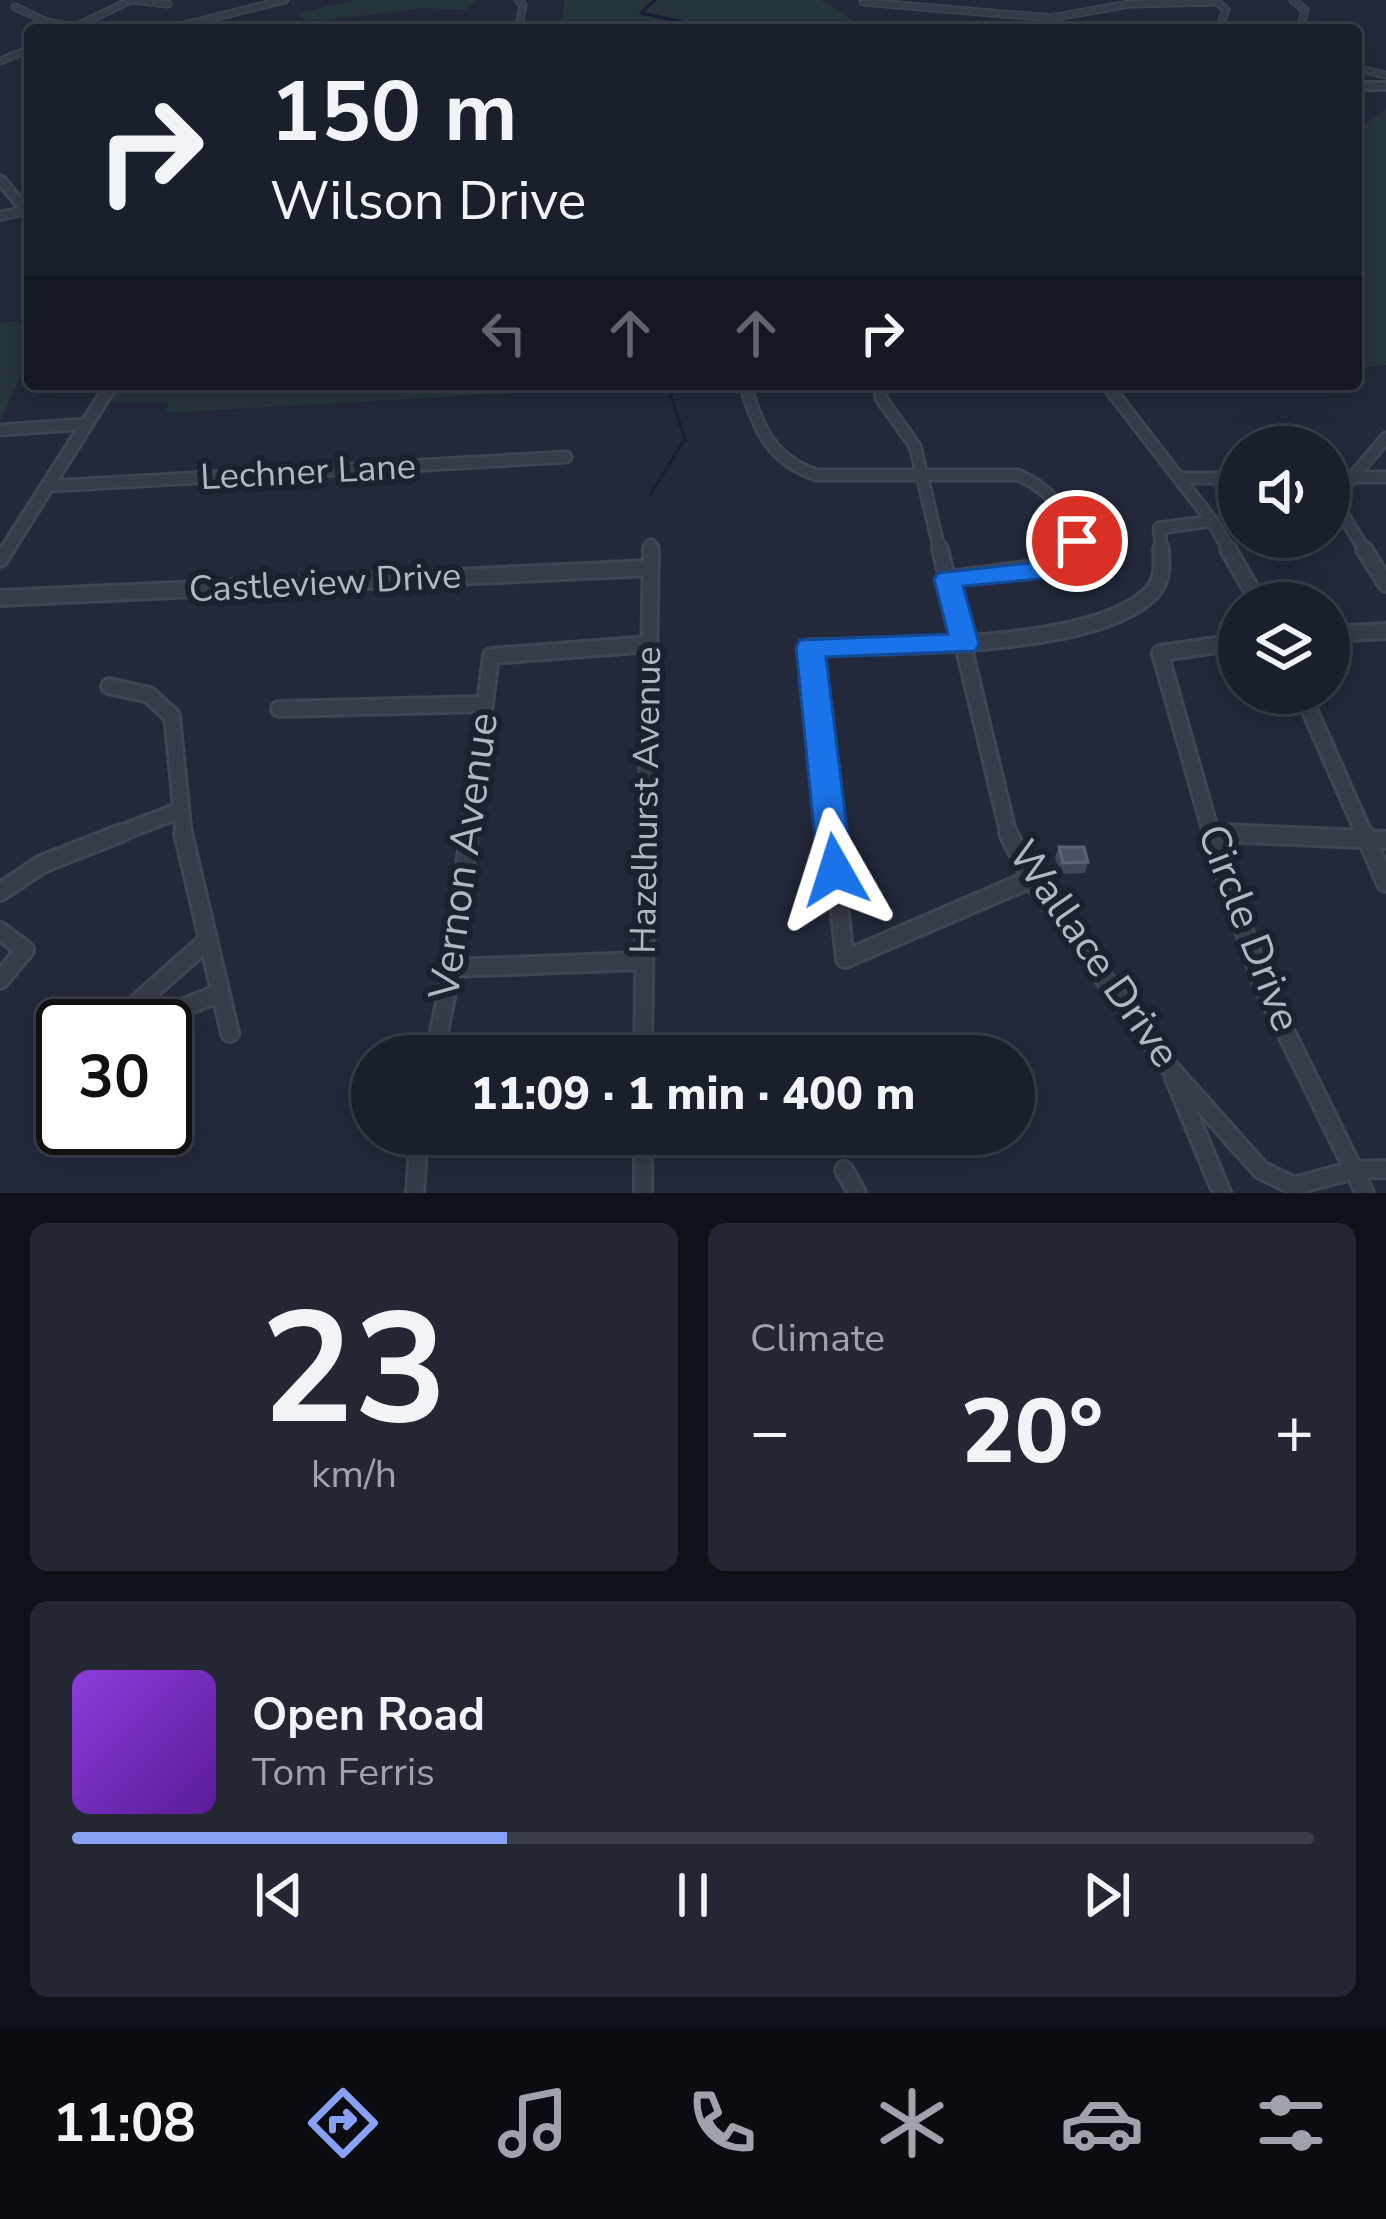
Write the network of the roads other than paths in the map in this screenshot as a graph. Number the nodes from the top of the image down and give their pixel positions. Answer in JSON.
{"nodes":[{"id":1,"x":131,"y":0,"type":"edge"},
{"id":2,"x":286,"y":0,"type":"edge"},
{"id":3,"x":929,"y":0,"type":"edge"},
{"id":4,"x":863,"y":1,"type":"edge"},
{"id":5,"x":1216,"y":1,"type":"edge"},
{"id":6,"x":1127,"y":2,"type":"edge"},
{"id":7,"x":168,"y":4,"type":"dead end"},
{"id":8,"x":15,"y":7,"type":"dead end"},
{"id":9,"x":935,"y":8,"type":"junction"},
{"id":10,"x":873,"y":17,"type":"dead end"},
{"id":11,"x":55,"y":24,"type":"edge"},
{"id":12,"x":80,"y":24,"type":"edge"},
{"id":13,"x":188,"y":24,"type":"edge"},
{"id":14,"x":0,"y":178,"type":"edge"},
{"id":15,"x":24,"y":207,"type":"edge"},
{"id":16,"x":108,"y":390,"type":"edge"},
{"id":17,"x":747,"y":390,"type":"edge"},
{"id":18,"x":880,"y":390,"type":"edge"},
{"id":19,"x":1111,"y":390,"type":"edge"},
{"id":20,"x":88,"y":424,"type":"junction"},
{"id":21,"x":0,"y":430,"type":"edge"},
{"id":22,"x":1386,"y":438,"type":"edge"},
{"id":23,"x":566,"y":458,"type":"dead end"},
{"id":24,"x":922,"y":473,"type":"junction"},
{"id":25,"x":1352,"y":477,"type":"junction"},
{"id":26,"x":1386,"y":477,"type":"edge"},
{"id":27,"x":1182,"y":478,"type":"junction"},
{"id":28,"x":1218,"y":478,"type":"edge"},
{"id":29,"x":50,"y":486,"type":"junction"},
{"id":30,"x":1212,"y":521,"type":"junction"},
{"id":31,"x":651,"y":544,"type":"dead end"},
{"id":32,"x":0,"y":561,"type":"edge"},
{"id":33,"x":650,"y":568,"type":"junction"},
{"id":34,"x":948,"y":579,"type":"junction"},
{"id":35,"x":1247,"y":582,"type":"edge"},
{"id":36,"x":1386,"y":584,"type":"edge"},
{"id":37,"x":0,"y":598,"type":"edge"},
{"id":38,"x":1386,"y":631,"type":"edge"},
{"id":39,"x":1350,"y":633,"type":"edge"},
{"id":40,"x":650,"y":644,"type":"junction"},
{"id":41,"x":964,"y":644,"type":"junction"},
{"id":42,"x":1218,"y":645,"type":"edge"},
{"id":43,"x":109,"y":686,"type":"dead end"},
{"id":44,"x":485,"y":704,"type":"junction"},
{"id":45,"x":279,"y":710,"type":"dead end"},
{"id":46,"x":1311,"y":714,"type":"edge"},
{"id":47,"x":178,"y":812,"type":"junction"},
{"id":48,"x":1211,"y":833,"type":"junction"},
{"id":49,"x":1364,"y":838,"type":"junction"},
{"id":50,"x":1386,"y":840,"type":"edge"},
{"id":51,"x":1031,"y":879,"type":"junction"},
{"id":52,"x":1386,"y":883,"type":"edge"},
{"id":53,"x":0,"y":892,"type":"edge"},
{"id":54,"x":0,"y":931,"type":"edge"},
{"id":55,"x":208,"y":940,"type":"junction"},
{"id":56,"x":642,"y":962,"type":"junction"},
{"id":57,"x":452,"y":968,"type":"junction"},
{"id":58,"x":0,"y":980,"type":"edge"},
{"id":59,"x":220,"y":993,"type":"junction"},
{"id":60,"x":141,"y":999,"type":"edge"},
{"id":61,"x":192,"y":1004,"type":"edge"},
{"id":62,"x":230,"y":1033,"type":"dead end"},
{"id":63,"x":438,"y":1035,"type":"edge"},
{"id":64,"x":643,"y":1035,"type":"edge"},
{"id":65,"x":1170,"y":1068,"type":"junction"},
{"id":66,"x":418,"y":1155,"type":"edge"},
{"id":67,"x":643,"y":1155,"type":"edge"},
{"id":68,"x":1386,"y":1169,"type":"edge"},
{"id":69,"x":844,"y":1170,"type":"dead end"},
{"id":70,"x":1354,"y":1170,"type":"junction"},
{"id":71,"x":415,"y":1193,"type":"edge"},
{"id":72,"x":644,"y":1193,"type":"edge"},
{"id":73,"x":857,"y":1193,"type":"edge"},
{"id":74,"x":1222,"y":1193,"type":"edge"},
{"id":75,"x":1365,"y":1193,"type":"edge"}],
"edges":[{"from":1,"to":7,"type":"street"},
{"from":1,"to":12,"type":"street"},
{"from":2,"to":13,"type":"street"},
{"from":3,"to":9,"type":"street"},
{"from":4,"to":9,"type":"street"},
{"from":4,"to":10,"type":"street"},
{"from":5,"to":6,"type":"street"},
{"from":6,"to":9,"type":"street"},
{"from":8,"to":11,"type":"street"},
{"from":14,"to":15,"type":"street"},
{"from":16,"to":20,"type":"street"},
{"from":17,"to":24,"type":"street"},
{"from":18,"to":24,"type":"street","name":"Wallace Drive"},
{"from":19,"to":27,"type":"street"},
{"from":20,"to":21,"type":"street"},
{"from":20,"to":29,"type":"street"},
{"from":22,"to":25,"type":"street"},
{"from":23,"to":29,"type":"street","name":"Lechner Lane"},
{"from":24,"to":34,"type":"street","name":"Wallace Drive"},
{"from":24,"to":34,"type":"street"},
{"from":25,"to":26,"type":"street"},
{"from":25,"to":36,"type":"street"},
{"from":27,"to":28,"type":"street"},
{"from":27,"to":30,"type":"street"},
{"from":29,"to":32,"type":"street"},
{"from":30,"to":35,"type":"street"},
{"from":30,"to":41,"type":"street"},
{"from":31,"to":33,"type":"street","name":"Hazelhurst Avenue"},
{"from":33,"to":37,"type":"street","name":"Castleview Drive"},
{"from":33,"to":40,"type":"street","name":"Hazelhurst Avenue"},
{"from":34,"to":41,"type":"street","name":"Wallace Drive"},
{"from":38,"to":39,"type":"street"},
{"from":40,"to":44,"type":"street","name":"Vernon Avenue"},
{"from":40,"to":56,"type":"street","name":"Hazelhurst Avenue"},
{"from":41,"to":51,"type":"street","name":"Wallace Drive"},
{"from":41,"to":51,"type":"street"},
{"from":42,"to":48,"type":"street","name":"Circle Drive"},
{"from":43,"to":47,"type":"street"},
{"from":44,"to":45,"type":"street"},
{"from":44,"to":57,"type":"street","name":"Vernon Avenue"},
{"from":46,"to":49,"type":"street"},
{"from":47,"to":53,"type":"street"},
{"from":47,"to":55,"type":"street"},
{"from":48,"to":49,"type":"street"},
{"from":48,"to":70,"type":"street","name":"Circle Drive"},
{"from":49,"to":50,"type":"street"},
{"from":49,"to":52,"type":"street"},
{"from":51,"to":65,"type":"street","name":"Wallace Drive"},
{"from":54,"to":58,"type":"street"},
{"from":55,"to":59,"type":"street"},
{"from":55,"to":60,"type":"street"},
{"from":56,"to":57,"type":"street"},
{"from":56,"to":64,"type":"street","name":"Hazelhurst Avenue"},
{"from":57,"to":63,"type":"street","name":"Vernon Avenue"},
{"from":59,"to":61,"type":"street"},
{"from":59,"to":62,"type":"street"},
{"from":65,"to":70,"type":"street","name":"Wallace Drive"},
{"from":65,"to":74,"type":"street"},
{"from":66,"to":71,"type":"street"},
{"from":67,"to":72,"type":"street"},
{"from":68,"to":70,"type":"street","name":"Wallace Drive"},
{"from":69,"to":73,"type":"street"},
{"from":70,"to":75,"type":"street","name":"Circle Drive"}]}
